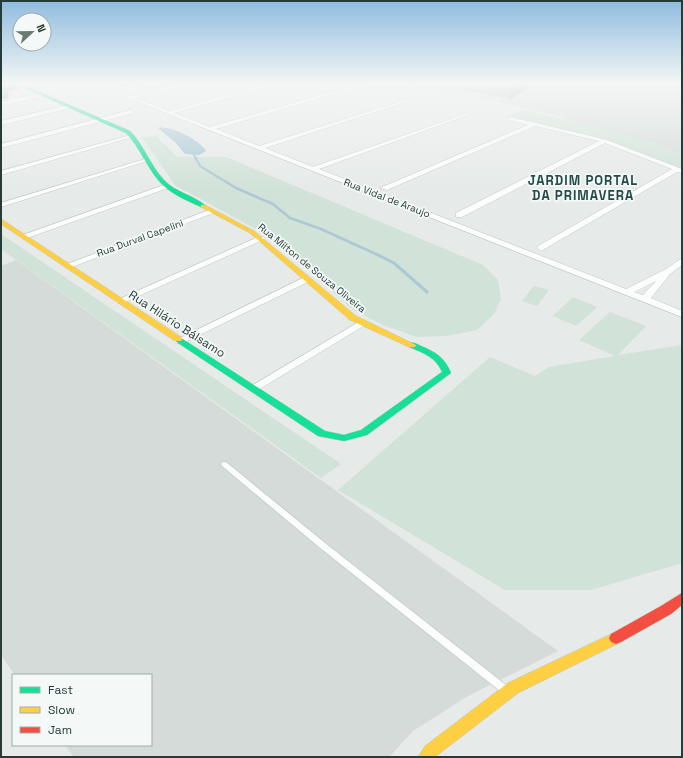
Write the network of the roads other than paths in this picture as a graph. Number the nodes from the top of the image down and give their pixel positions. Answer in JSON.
{"nodes":[{"id":1,"x":21,"y":118,"type":"edge"},
{"id":2,"x":96,"y":118,"type":"edge"},
{"id":3,"x":106,"y":118,"type":"edge"},
{"id":4,"x":182,"y":118,"type":"edge"},
{"id":5,"x":247,"y":118,"type":"edge"},
{"id":6,"x":351,"y":118,"type":"edge"},
{"id":7,"x":454,"y":118,"type":"edge"},
{"id":8,"x":512,"y":119,"type":"dead end"},
{"id":9,"x":100,"y":120,"type":"junction"},
{"id":10,"x":1,"y":123,"type":"edge"},
{"id":11,"x":535,"y":124,"type":"junction"},
{"id":12,"x":211,"y":129,"type":"junction"},
{"id":13,"x":133,"y":136,"type":"junction"},
{"id":14,"x":605,"y":141,"type":"junction"},
{"id":15,"x":1,"y":146,"type":"edge"},
{"id":16,"x":260,"y":148,"type":"junction"},
{"id":17,"x":147,"y":160,"type":"junction"},
{"id":18,"x":314,"y":169,"type":"junction"},
{"id":19,"x":679,"y":170,"type":"edge"},
{"id":20,"x":1,"y":173,"type":"edge"},
{"id":21,"x":167,"y":187,"type":"junction"},
{"id":22,"x":384,"y":188,"type":"dead end"},
{"id":23,"x":1,"y":205,"type":"edge"},
{"id":24,"x":212,"y":212,"type":"junction"},
{"id":25,"x":459,"y":215,"type":"dead end"},
{"id":26,"x":1,"y":221,"type":"edge"},
{"id":27,"x":24,"y":236,"type":"junction"},
{"id":28,"x":261,"y":239,"type":"junction"},
{"id":29,"x":540,"y":248,"type":"dead end"},
{"id":30,"x":682,"y":261,"type":"edge"},
{"id":31,"x":69,"y":265,"type":"junction"},
{"id":32,"x":669,"y":271,"type":"junction"},
{"id":33,"x":307,"y":279,"type":"junction"},
{"id":34,"x":627,"y":292,"type":"junction"},
{"id":35,"x":645,"y":299,"type":"junction"},
{"id":36,"x":120,"y":300,"type":"junction"},
{"id":37,"x":682,"y":314,"type":"edge"},
{"id":38,"x":362,"y":323,"type":"junction"},
{"id":39,"x":179,"y":341,"type":"junction"},
{"id":40,"x":254,"y":388,"type":"junction"},
{"id":41,"x":344,"y":438,"type":"joint"},
{"id":42,"x":224,"y":464,"type":"dead end"},
{"id":43,"x":682,"y":598,"type":"edge"},
{"id":44,"x":508,"y":692,"type":"junction"},
{"id":45,"x":426,"y":757,"type":"edge"}],
"edges":[{"from":1,"to":10,"type":"street"},
{"from":2,"to":9,"type":"street"},
{"from":3,"to":9,"type":"street"},
{"from":4,"to":12,"type":"street","name":"Rua Vidal de Araujo"},
{"from":5,"to":12,"type":"street"},
{"from":6,"to":16,"type":"street"},
{"from":7,"to":18,"type":"street"},
{"from":8,"to":11,"type":"street"},
{"from":9,"to":13,"type":"street"},
{"from":9,"to":15,"type":"street"},
{"from":11,"to":14,"type":"street"},
{"from":11,"to":22,"type":"street"},
{"from":12,"to":16,"type":"street","name":"Rua Vidal de Araujo"},
{"from":13,"to":17,"type":"street","name":"Rua Milton de Souza Oliveira"},
{"from":13,"to":20,"type":"street"},
{"from":14,"to":19,"type":"street"},
{"from":14,"to":25,"type":"street"},
{"from":16,"to":18,"type":"street","name":"Rua Vidal de Araujo"},
{"from":17,"to":21,"type":"street","name":"Rua Milton de Souza Oliveira"},
{"from":17,"to":23,"type":"street"},
{"from":18,"to":34,"type":"street","name":"Rua Vidal de Araujo"},
{"from":19,"to":29,"type":"street"},
{"from":21,"to":24,"type":"street","name":"Rua Milton de Souza Oliveira"},
{"from":21,"to":27,"type":"street"},
{"from":24,"to":28,"type":"street","name":"Rua Milton de Souza Oliveira"},
{"from":24,"to":31,"type":"street","name":"Rua Durval Capelini"},
{"from":26,"to":27,"type":"street","name":"Rua Hilário Bálsamo"},
{"from":27,"to":31,"type":"street","name":"Rua Hilário Bálsamo"},
{"from":28,"to":33,"type":"street","name":"Rua Milton de Souza Oliveira"},
{"from":28,"to":36,"type":"street"},
{"from":30,"to":32,"type":"street"},
{"from":31,"to":36,"type":"street","name":"Rua Hilário Bálsamo"},
{"from":32,"to":34,"type":"street"},
{"from":32,"to":35,"type":"street"},
{"from":33,"to":38,"type":"street","name":"Rua Milton de Souza Oliveira"},
{"from":33,"to":39,"type":"street"},
{"from":34,"to":35,"type":"street","name":"Rua Vidal de Araujo"},
{"from":35,"to":37,"type":"street","name":"Rua Vidal de Araujo"},
{"from":36,"to":39,"type":"street","name":"Rua Hilário Bálsamo"},
{"from":38,"to":40,"type":"street"},
{"from":38,"to":41,"type":"street","name":"Rua Milton de Souza Oliveira"},
{"from":39,"to":40,"type":"street","name":"Rua Hilário Bálsamo"},
{"from":40,"to":41,"type":"street","name":"Rua Hilário Bálsamo"},
{"from":42,"to":44,"type":"lane"},
{"from":43,"to":44,"type":"street"},
{"from":44,"to":45,"type":"street"}]}
